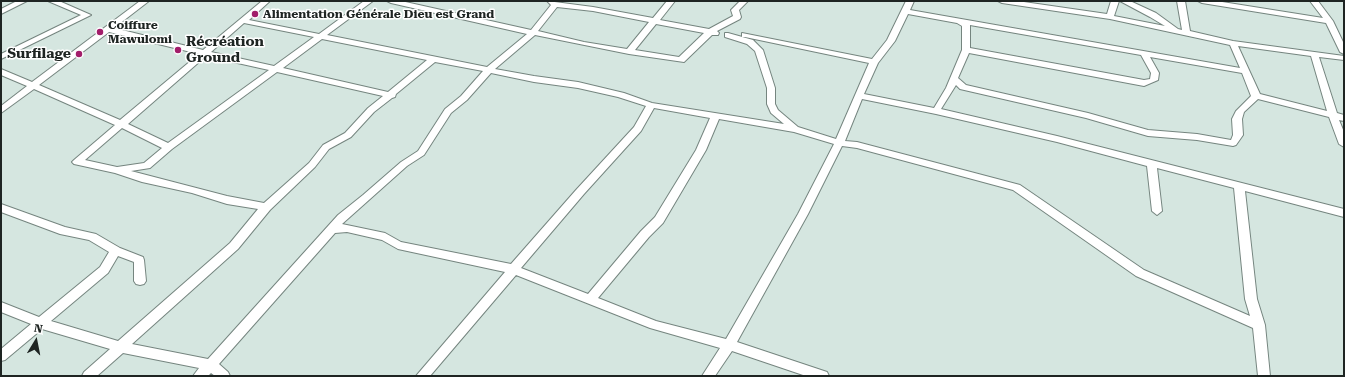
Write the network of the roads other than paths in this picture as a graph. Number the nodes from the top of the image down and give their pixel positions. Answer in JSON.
{"nodes":[{"id":1,"x":23,"y":1,"type":"edge"},
{"id":2,"x":52,"y":1,"type":"edge"},
{"id":3,"x":145,"y":1,"type":"edge"},
{"id":4,"x":266,"y":1,"type":"edge"},
{"id":5,"x":369,"y":1,"type":"edge"},
{"id":6,"x":391,"y":1,"type":"edge"},
{"id":7,"x":601,"y":1,"type":"edge"},
{"id":8,"x":671,"y":1,"type":"edge"},
{"id":9,"x":744,"y":1,"type":"edge"},
{"id":10,"x":910,"y":1,"type":"edge"},
{"id":11,"x":1002,"y":1,"type":"edge"},
{"id":12,"x":1115,"y":1,"type":"edge"},
{"id":13,"x":1124,"y":1,"type":"edge"},
{"id":14,"x":1181,"y":1,"type":"edge"},
{"id":15,"x":1202,"y":1,"type":"edge"},
{"id":16,"x":1314,"y":1,"type":"edge"},
{"id":17,"x":553,"y":3,"type":"edge"},
{"id":18,"x":1251,"y":5,"type":"edge"},
{"id":19,"x":593,"y":9,"type":"junction"},
{"id":20,"x":905,"y":11,"type":"junction"},
{"id":21,"x":1,"y":12,"type":"edge"},
{"id":22,"x":1110,"y":17,"type":"junction"},
{"id":23,"x":957,"y":19,"type":"junction"},
{"id":24,"x":244,"y":21,"type":"junction"},
{"id":25,"x":653,"y":22,"type":"junction"},
{"id":26,"x":1329,"y":22,"type":"junction"},
{"id":27,"x":108,"y":29,"type":"junction"},
{"id":28,"x":710,"y":32,"type":"junction"},
{"id":29,"x":533,"y":33,"type":"junction"},
{"id":30,"x":1185,"y":33,"type":"junction"},
{"id":31,"x":728,"y":35,"type":"junction"},
{"id":32,"x":321,"y":36,"type":"junction"},
{"id":33,"x":1233,"y":43,"type":"junction"},
{"id":34,"x":966,"y":50,"type":"junction"},
{"id":35,"x":629,"y":52,"type":"junction"},
{"id":36,"x":1344,"y":52,"type":"edge"},
{"id":37,"x":204,"y":53,"type":"junction"},
{"id":38,"x":1314,"y":53,"type":"junction"},
{"id":39,"x":1144,"y":54,"type":"junction"},
{"id":40,"x":1,"y":57,"type":"edge"},
{"id":41,"x":435,"y":58,"type":"junction"},
{"id":42,"x":1344,"y":58,"type":"edge"},
{"id":43,"x":874,"y":62,"type":"junction"},
{"id":44,"x":276,"y":69,"type":"junction"},
{"id":45,"x":490,"y":69,"type":"junction"},
{"id":46,"x":1244,"y":71,"type":"junction"},
{"id":47,"x":1,"y":72,"type":"edge"},
{"id":48,"x":954,"y":79,"type":"junction"},
{"id":49,"x":34,"y":85,"type":"junction"},
{"id":50,"x":392,"y":95,"type":"junction"},
{"id":51,"x":860,"y":96,"type":"junction"},
{"id":52,"x":1256,"y":96,"type":"junction"},
{"id":53,"x":651,"y":105,"type":"junction"},
{"id":54,"x":1,"y":110,"type":"edge"},
{"id":55,"x":936,"y":111,"type":"junction"},
{"id":56,"x":715,"y":116,"type":"junction"},
{"id":57,"x":1333,"y":116,"type":"junction"},
{"id":58,"x":1344,"y":118,"type":"edge"},
{"id":59,"x":121,"y":124,"type":"junction"},
{"id":60,"x":795,"y":129,"type":"junction"},
{"id":61,"x":839,"y":143,"type":"junction"},
{"id":62,"x":1344,"y":144,"type":"edge"},
{"id":63,"x":169,"y":147,"type":"junction"},
{"id":64,"x":1152,"y":163,"type":"junction"},
{"id":65,"x":116,"y":170,"type":"junction"},
{"id":66,"x":1239,"y":186,"type":"junction"},
{"id":67,"x":266,"y":207,"type":"junction"},
{"id":68,"x":1,"y":208,"type":"edge"},
{"id":69,"x":1157,"y":211,"type":"dead end"},
{"id":70,"x":1344,"y":213,"type":"edge"},
{"id":71,"x":332,"y":229,"type":"junction"},
{"id":72,"x":116,"y":251,"type":"junction"},
{"id":73,"x":513,"y":269,"type":"junction"},
{"id":74,"x":140,"y":281,"type":"dead end"},
{"id":75,"x":590,"y":300,"type":"junction"},
{"id":76,"x":1,"y":306,"type":"edge"},
{"id":77,"x":40,"y":323,"type":"junction"},
{"id":78,"x":1259,"y":325,"type":"junction"},
{"id":79,"x":729,"y":345,"type":"junction"},
{"id":80,"x":120,"y":347,"type":"junction"},
{"id":81,"x":1,"y":356,"type":"edge"},
{"id":82,"x":211,"y":365,"type":"junction"},
{"id":83,"x":88,"y":376,"type":"edge"},
{"id":84,"x":199,"y":376,"type":"edge"},
{"id":85,"x":224,"y":376,"type":"edge"},
{"id":86,"x":422,"y":376,"type":"edge"},
{"id":87,"x":708,"y":376,"type":"edge"},
{"id":88,"x":823,"y":376,"type":"edge"},
{"id":89,"x":1264,"y":376,"type":"edge"}],
"edges":[{"from":1,"to":21,"type":"street"},
{"from":2,"to":40,"type":"street"},
{"from":3,"to":27,"type":"street"},
{"from":4,"to":24,"type":"street"},
{"from":5,"to":32,"type":"street"},
{"from":6,"to":29,"type":"street"},
{"from":7,"to":19,"type":"street"},
{"from":8,"to":25,"type":"street"},
{"from":9,"to":28,"type":"street"},
{"from":10,"to":20,"type":"street"},
{"from":11,"to":22,"type":"street"},
{"from":12,"to":22,"type":"street"},
{"from":13,"to":30,"type":"street"},
{"from":14,"to":30,"type":"street"},
{"from":15,"to":18,"type":"street"},
{"from":16,"to":26,"type":"street"},
{"from":17,"to":19,"type":"street"},
{"from":17,"to":29,"type":"street"},
{"from":18,"to":26,"type":"street"},
{"from":19,"to":25,"type":"street"},
{"from":20,"to":23,"type":"street"},
{"from":20,"to":43,"type":"street"},
{"from":22,"to":30,"type":"street"},
{"from":23,"to":34,"type":"street"},
{"from":23,"to":39,"type":"street"},
{"from":24,"to":32,"type":"street"},
{"from":24,"to":37,"type":"street"},
{"from":25,"to":28,"type":"street"},
{"from":25,"to":35,"type":"street"},
{"from":26,"to":36,"type":"street"},
{"from":27,"to":37,"type":"street"},
{"from":27,"to":49,"type":"street"},
{"from":28,"to":31,"type":"street"},
{"from":28,"to":35,"type":"street"},
{"from":29,"to":35,"type":"street"},
{"from":29,"to":45,"type":"street"},
{"from":30,"to":33,"type":"street"},
{"from":31,"to":43,"type":"street"},
{"from":31,"to":60,"type":"street"},
{"from":32,"to":41,"type":"street"},
{"from":32,"to":44,"type":"street"},
{"from":33,"to":38,"type":"street"},
{"from":33,"to":46,"type":"street"},
{"from":34,"to":39,"type":"street"},
{"from":34,"to":48,"type":"street"},
{"from":37,"to":44,"type":"street"},
{"from":37,"to":59,"type":"street"},
{"from":38,"to":42,"type":"street"},
{"from":38,"to":57,"type":"street"},
{"from":39,"to":46,"type":"street"},
{"from":41,"to":45,"type":"street"},
{"from":41,"to":50,"type":"street"},
{"from":43,"to":51,"type":"street"},
{"from":44,"to":50,"type":"street"},
{"from":44,"to":63,"type":"street"},
{"from":45,"to":53,"type":"street"},
{"from":45,"to":71,"type":"street"},
{"from":46,"to":52,"type":"street"},
{"from":47,"to":49,"type":"street"},
{"from":48,"to":52,"type":"street"},
{"from":48,"to":55,"type":"street"},
{"from":49,"to":54,"type":"street"},
{"from":49,"to":59,"type":"street"},
{"from":50,"to":67,"type":"street"},
{"from":51,"to":55,"type":"street"},
{"from":51,"to":61,"type":"street"},
{"from":52,"to":57,"type":"street"},
{"from":53,"to":56,"type":"street"},
{"from":53,"to":73,"type":"street"},
{"from":55,"to":64,"type":"street"},
{"from":56,"to":60,"type":"street"},
{"from":56,"to":75,"type":"street"},
{"from":57,"to":58,"type":"street"},
{"from":57,"to":62,"type":"street"},
{"from":59,"to":63,"type":"street"},
{"from":59,"to":65,"type":"street"},
{"from":60,"to":61,"type":"street"},
{"from":61,"to":78,"type":"street"},
{"from":61,"to":79,"type":"street"},
{"from":63,"to":65,"type":"street"},
{"from":64,"to":66,"type":"street"},
{"from":64,"to":69,"type":"street"},
{"from":65,"to":67,"type":"street"},
{"from":66,"to":70,"type":"street"},
{"from":66,"to":78,"type":"street"},
{"from":67,"to":80,"type":"street"},
{"from":68,"to":72,"type":"street"},
{"from":71,"to":73,"type":"street"},
{"from":71,"to":82,"type":"street"},
{"from":72,"to":74,"type":"street"},
{"from":72,"to":77,"type":"street"},
{"from":73,"to":75,"type":"street"},
{"from":73,"to":86,"type":"street"},
{"from":75,"to":79,"type":"street"},
{"from":76,"to":77,"type":"street"},
{"from":77,"to":80,"type":"street"},
{"from":77,"to":81,"type":"street"},
{"from":78,"to":89,"type":"street"},
{"from":79,"to":87,"type":"street"},
{"from":79,"to":88,"type":"street"},
{"from":80,"to":82,"type":"street"},
{"from":80,"to":83,"type":"street"},
{"from":82,"to":84,"type":"street"},
{"from":82,"to":85,"type":"street"}]}
